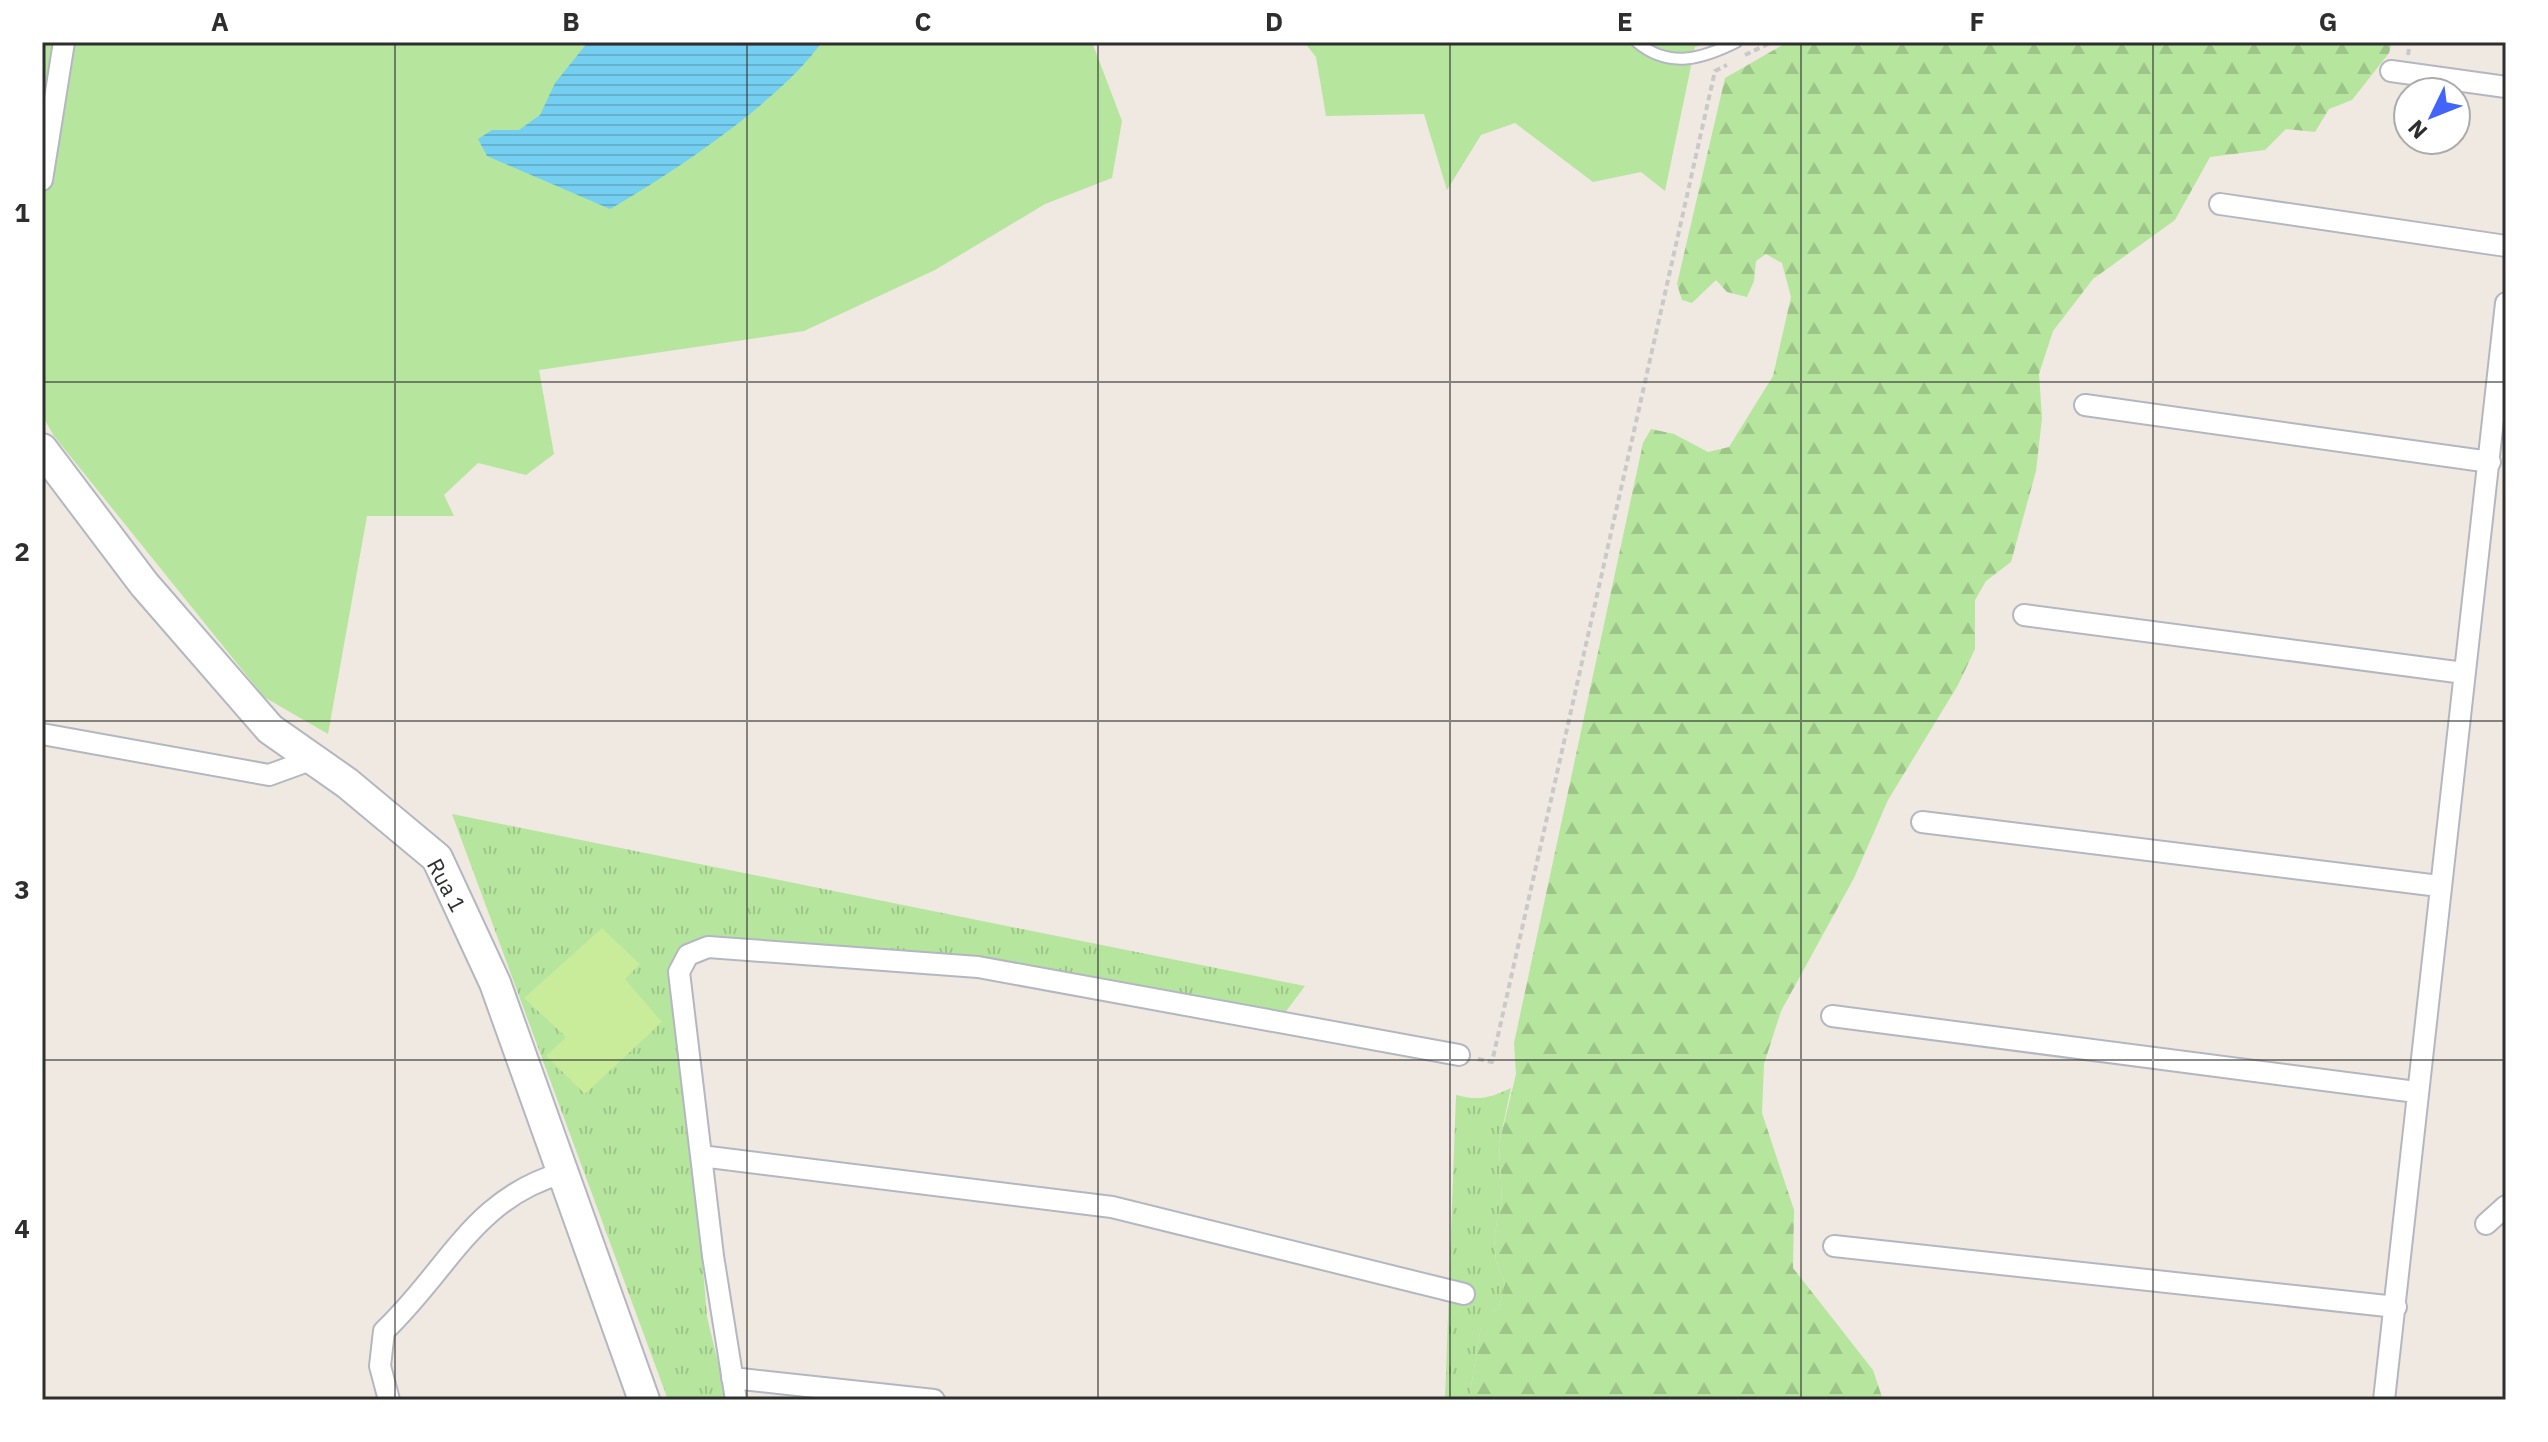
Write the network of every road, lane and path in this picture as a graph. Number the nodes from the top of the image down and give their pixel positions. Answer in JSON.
{"nodes":[{"id":1,"x":64,"y":42,"type":"edge"},
{"id":2,"x":1637,"y":42,"type":"edge"},
{"id":3,"x":1736,"y":42,"type":"edge"},
{"id":4,"x":1772,"y":42,"type":"edge"},
{"id":5,"x":1743,"y":56,"type":"dead end"},
{"id":6,"x":1729,"y":63,"type":"dead end"},
{"id":7,"x":2391,"y":71,"type":"dead end"},
{"id":8,"x":2506,"y":87,"type":"edge"},
{"id":9,"x":42,"y":180,"type":"edge"},
{"id":10,"x":2220,"y":204,"type":"dead end"},
{"id":11,"x":2506,"y":246,"type":"edge"},
{"id":12,"x":2506,"y":303,"type":"edge"},
{"id":13,"x":2085,"y":405,"type":"dead end"},
{"id":14,"x":42,"y":449,"type":"edge"},
{"id":15,"x":2490,"y":462,"type":"junction"},
{"id":16,"x":2024,"y":615,"type":"dead end"},
{"id":17,"x":2464,"y":673,"type":"junction"},
{"id":18,"x":42,"y":734,"type":"edge"},
{"id":19,"x":313,"y":759,"type":"junction"},
{"id":20,"x":1922,"y":822,"type":"dead end"},
{"id":21,"x":2439,"y":886,"type":"junction"},
{"id":22,"x":1832,"y":1016,"type":"dead end"},
{"id":23,"x":1459,"y":1055,"type":"joint"},
{"id":24,"x":2416,"y":1092,"type":"junction"},
{"id":25,"x":701,"y":1156,"type":"junction"},
{"id":26,"x":563,"y":1173,"type":"junction"},
{"id":27,"x":2506,"y":1206,"type":"edge"},
{"id":28,"x":2486,"y":1224,"type":"dead end"},
{"id":29,"x":1834,"y":1246,"type":"dead end"},
{"id":30,"x":1464,"y":1294,"type":"dead end"},
{"id":31,"x":2396,"y":1307,"type":"junction"},
{"id":32,"x":732,"y":1378,"type":"junction"},
{"id":33,"x":389,"y":1400,"type":"edge"},
{"id":34,"x":644,"y":1400,"type":"edge"},
{"id":35,"x":736,"y":1400,"type":"edge"},
{"id":36,"x":934,"y":1400,"type":"edge"},
{"id":37,"x":2384,"y":1400,"type":"edge"}],
"edges":[{"from":1,"to":9,"type":"street"},
{"from":2,"to":3,"type":"lane"},
{"from":4,"to":5,"type":"path"},
{"from":6,"to":23,"type":"path"},
{"from":7,"to":8,"type":"street"},
{"from":10,"to":11,"type":"street"},
{"from":12,"to":15,"type":"street"},
{"from":13,"to":15,"type":"street"},
{"from":14,"to":19,"type":"street","name":"Rua 1"},
{"from":15,"to":17,"type":"street"},
{"from":16,"to":17,"type":"street"},
{"from":17,"to":21,"type":"street"},
{"from":18,"to":19,"type":"street"},
{"from":19,"to":26,"type":"street","name":"Rua 1"},
{"from":20,"to":21,"type":"street"},
{"from":21,"to":24,"type":"street"},
{"from":22,"to":24,"type":"street"},
{"from":23,"to":25,"type":"street"},
{"from":24,"to":31,"type":"street"},
{"from":25,"to":30,"type":"street"},
{"from":25,"to":32,"type":"street"},
{"from":26,"to":33,"type":"street"},
{"from":26,"to":34,"type":"street","name":"Rua 1"},
{"from":27,"to":28,"type":"street"},
{"from":29,"to":31,"type":"street"},
{"from":31,"to":37,"type":"street"},
{"from":32,"to":35,"type":"street"},
{"from":32,"to":36,"type":"street"}]}
